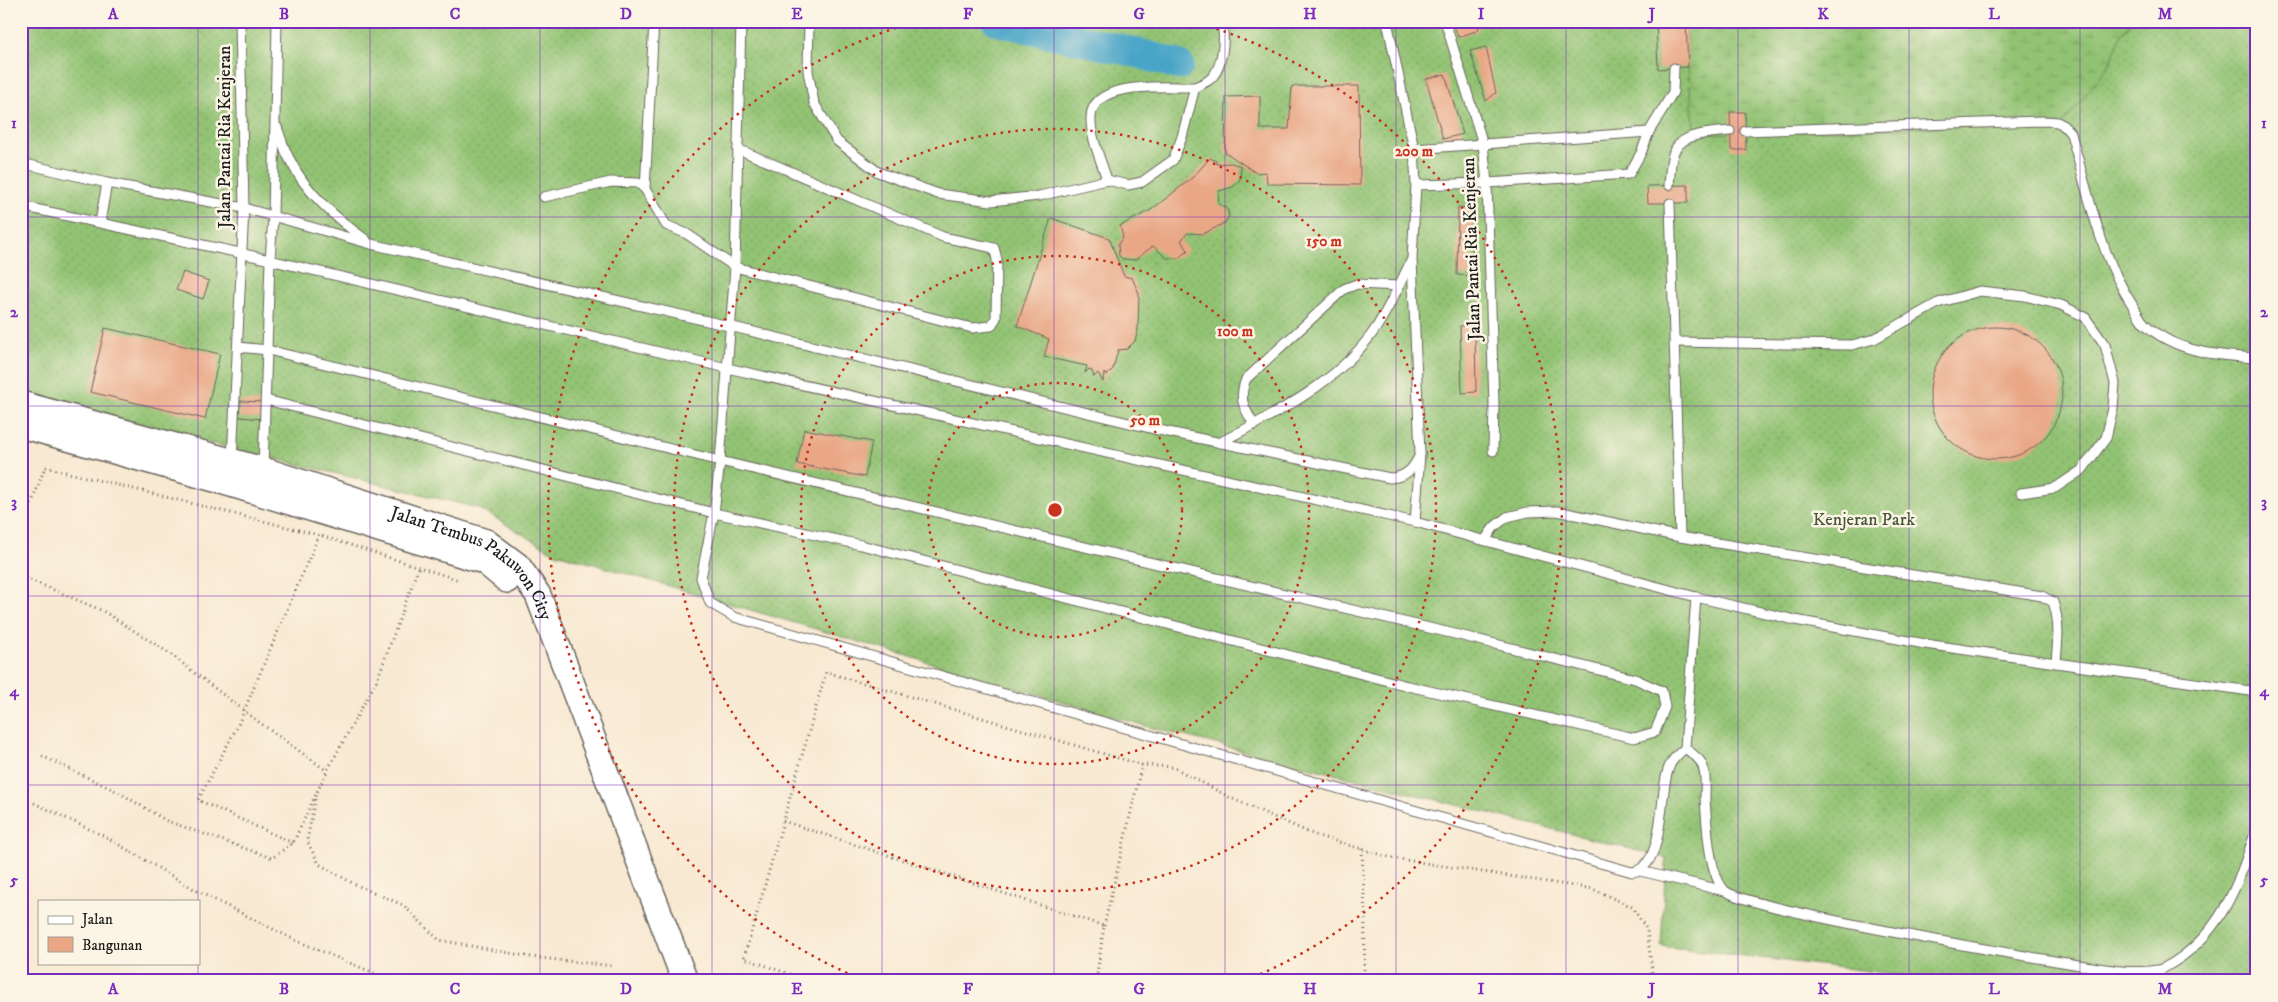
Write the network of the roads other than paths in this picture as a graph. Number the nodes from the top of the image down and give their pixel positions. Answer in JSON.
{"nodes":[{"id":1,"x":240,"y":21,"type":"edge"},
{"id":2,"x":277,"y":21,"type":"edge"},
{"id":3,"x":654,"y":21,"type":"edge"},
{"id":4,"x":741,"y":21,"type":"edge"},
{"id":5,"x":809,"y":21,"type":"edge"},
{"id":6,"x":1221,"y":21,"type":"edge"},
{"id":7,"x":1344,"y":21,"type":"edge"},
{"id":8,"x":1387,"y":21,"type":"edge"},
{"id":9,"x":1446,"y":21,"type":"edge"},
{"id":10,"x":1674,"y":68,"type":"dead end"},
{"id":11,"x":1195,"y":87,"type":"junction"},
{"id":12,"x":275,"y":122,"type":"junction"},
{"id":13,"x":1730,"y":131,"type":"dead end"},
{"id":14,"x":1745,"y":131,"type":"dead end"},
{"id":15,"x":1649,"y":132,"type":"junction"},
{"id":16,"x":1483,"y":144,"type":"junction"},
{"id":17,"x":738,"y":149,"type":"junction"},
{"id":18,"x":1414,"y":150,"type":"junction"},
{"id":19,"x":21,"y":163,"type":"edge"},
{"id":20,"x":1107,"y":180,"type":"junction"},
{"id":21,"x":107,"y":184,"type":"junction"},
{"id":22,"x":1487,"y":184,"type":"junction"},
{"id":23,"x":1416,"y":185,"type":"junction"},
{"id":24,"x":1670,"y":185,"type":"dead end"},
{"id":25,"x":645,"y":189,"type":"junction"},
{"id":26,"x":544,"y":197,"type":"dead end"},
{"id":27,"x":1670,"y":202,"type":"dead end"},
{"id":28,"x":21,"y":206,"type":"edge"},
{"id":29,"x":244,"y":208,"type":"junction"},
{"id":30,"x":274,"y":217,"type":"junction"},
{"id":31,"x":100,"y":222,"type":"junction"},
{"id":32,"x":371,"y":244,"type":"junction"},
{"id":33,"x":240,"y":253,"type":"junction"},
{"id":34,"x":1412,"y":259,"type":"junction"},
{"id":35,"x":270,"y":261,"type":"junction"},
{"id":36,"x":734,"y":267,"type":"junction"},
{"id":37,"x":1399,"y":286,"type":"junction"},
{"id":38,"x":730,"y":326,"type":"junction"},
{"id":39,"x":1675,"y":342,"type":"junction"},
{"id":40,"x":238,"y":347,"type":"junction"},
{"id":41,"x":268,"y":350,"type":"junction"},
{"id":42,"x":2257,"y":358,"type":"edge"},
{"id":43,"x":727,"y":368,"type":"junction"},
{"id":44,"x":266,"y":400,"type":"junction"},
{"id":45,"x":21,"y":404,"type":"edge"},
{"id":46,"x":21,"y":425,"type":"edge"},
{"id":47,"x":1254,"y":425,"type":"junction"},
{"id":48,"x":1219,"y":443,"type":"junction"},
{"id":49,"x":1492,"y":451,"type":"dead end"},
{"id":50,"x":1420,"y":454,"type":"junction"},
{"id":51,"x":231,"y":462,"type":"junction"},
{"id":52,"x":720,"y":462,"type":"junction"},
{"id":53,"x":263,"y":470,"type":"junction"},
{"id":54,"x":2021,"y":493,"type":"dead end"},
{"id":55,"x":714,"y":513,"type":"junction"},
{"id":56,"x":1415,"y":522,"type":"junction"},
{"id":57,"x":1680,"y":537,"type":"junction"},
{"id":58,"x":1485,"y":540,"type":"junction"},
{"id":59,"x":1696,"y":597,"type":"junction"},
{"id":60,"x":2056,"y":661,"type":"junction"},
{"id":61,"x":2257,"y":692,"type":"edge"},
{"id":62,"x":1686,"y":748,"type":"junction"},
{"id":63,"x":2257,"y":826,"type":"edge"},
{"id":64,"x":1640,"y":871,"type":"junction"},
{"id":65,"x":1725,"y":891,"type":"junction"},
{"id":66,"x":666,"y":981,"type":"edge"},
{"id":67,"x":685,"y":981,"type":"edge"}],
"edges":[{"from":1,"to":29,"type":"lane","name":"Jalan Pantai Ria Kenjeran"},
{"from":2,"to":12,"type":"lane"},
{"from":3,"to":25,"type":"lane"},
{"from":4,"to":17,"type":"lane"},
{"from":5,"to":20,"type":"lane"},
{"from":6,"to":11,"type":"lane"},
{"from":7,"to":8,"type":"lane"},
{"from":8,"to":18,"type":"lane"},
{"from":9,"to":16,"type":"lane","name":"Jalan Pantai Ria Kenjeran"},
{"from":10,"to":15,"type":"lane"},
{"from":11,"to":20,"type":"lane"},
{"from":11,"to":20,"type":"lane"},
{"from":12,"to":30,"type":"lane"},
{"from":12,"to":32,"type":"lane"},
{"from":13,"to":24,"type":"lane"},
{"from":14,"to":42,"type":"lane"},
{"from":15,"to":16,"type":"lane"},
{"from":15,"to":22,"type":"lane"},
{"from":16,"to":18,"type":"lane"},
{"from":16,"to":22,"type":"lane","name":"Jalan Pantai Ria Kenjeran"},
{"from":17,"to":36,"type":"lane"},
{"from":17,"to":36,"type":"lane"},
{"from":18,"to":23,"type":"lane"},
{"from":19,"to":21,"type":"lane"},
{"from":21,"to":29,"type":"lane"},
{"from":21,"to":31,"type":"lane"},
{"from":22,"to":23,"type":"lane"},
{"from":22,"to":49,"type":"lane","name":"Jalan Pantai Ria Kenjeran"},
{"from":23,"to":34,"type":"lane"},
{"from":25,"to":26,"type":"lane"},
{"from":25,"to":36,"type":"lane"},
{"from":27,"to":39,"type":"lane"},
{"from":28,"to":31,"type":"lane"},
{"from":29,"to":30,"type":"lane"},
{"from":29,"to":33,"type":"lane","name":"Jalan Pantai Ria Kenjeran"},
{"from":30,"to":32,"type":"lane"},
{"from":30,"to":35,"type":"lane"},
{"from":31,"to":33,"type":"lane"},
{"from":32,"to":38,"type":"lane"},
{"from":33,"to":35,"type":"lane"},
{"from":33,"to":40,"type":"lane","name":"Jalan Pantai Ria Kenjeran"},
{"from":34,"to":37,"type":"lane"},
{"from":34,"to":50,"type":"lane"},
{"from":35,"to":41,"type":"lane"},
{"from":35,"to":43,"type":"lane"},
{"from":36,"to":38,"type":"lane"},
{"from":37,"to":47,"type":"lane"},
{"from":37,"to":47,"type":"lane"},
{"from":38,"to":43,"type":"lane"},
{"from":38,"to":48,"type":"lane"},
{"from":39,"to":54,"type":"lane"},
{"from":39,"to":57,"type":"lane"},
{"from":40,"to":41,"type":"lane"},
{"from":40,"to":51,"type":"lane","name":"Jalan Pantai Ria Kenjeran"},
{"from":41,"to":44,"type":"lane"},
{"from":41,"to":52,"type":"lane"},
{"from":43,"to":52,"type":"lane"},
{"from":43,"to":56,"type":"lane"},
{"from":44,"to":53,"type":"lane"},
{"from":44,"to":55,"type":"lane"},
{"from":45,"to":51,"type":"street","name":"Jalan Tembus Pakuwon City"},
{"from":46,"to":66,"type":"street","name":"Jalan Tembus Pakuwon City"},
{"from":47,"to":48,"type":"lane"},
{"from":48,"to":50,"type":"lane"},
{"from":50,"to":56,"type":"lane"},
{"from":51,"to":53,"type":"street","name":"Jalan Tembus Pakuwon City"},
{"from":52,"to":55,"type":"lane"},
{"from":52,"to":55,"type":"lane"},
{"from":53,"to":67,"type":"street","name":"Jalan Tembus Pakuwon City"},
{"from":55,"to":64,"type":"lane"},
{"from":56,"to":58,"type":"lane"},
{"from":57,"to":58,"type":"lane"},
{"from":57,"to":60,"type":"lane"},
{"from":58,"to":59,"type":"lane"},
{"from":59,"to":60,"type":"lane"},
{"from":59,"to":62,"type":"lane"},
{"from":60,"to":61,"type":"lane"},
{"from":62,"to":64,"type":"lane"},
{"from":62,"to":65,"type":"lane"},
{"from":63,"to":65,"type":"lane"},
{"from":64,"to":65,"type":"lane"}]}
